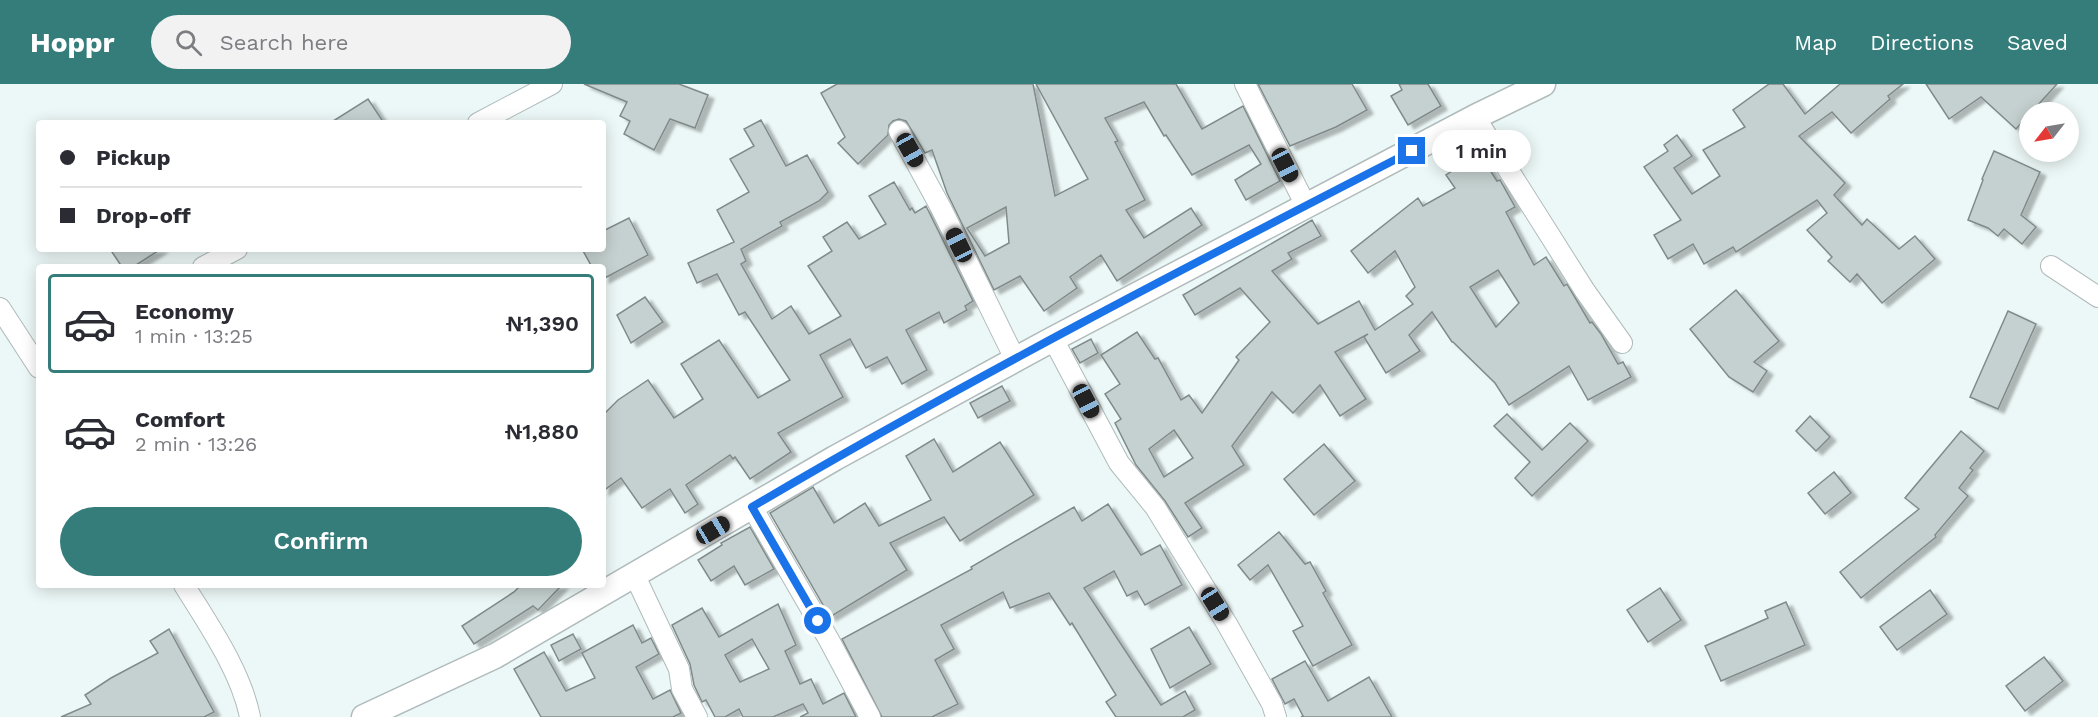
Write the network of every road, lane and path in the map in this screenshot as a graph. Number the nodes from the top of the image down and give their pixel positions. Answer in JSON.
{"nodes":[{"id":1,"x":552,"y":84,"type":"edge"},
{"id":2,"x":1245,"y":84,"type":"edge"},
{"id":3,"x":1543,"y":84,"type":"edge"},
{"id":4,"x":1475,"y":117,"type":"junction"},
{"id":5,"x":484,"y":120,"type":"edge"},
{"id":6,"x":900,"y":131,"type":"dead end"},
{"id":7,"x":1306,"y":206,"type":"junction"},
{"id":8,"x":231,"y":252,"type":"edge"},
{"id":9,"x":209,"y":264,"type":"edge"},
{"id":10,"x":2051,"y":266,"type":"dead end"},
{"id":11,"x":2098,"y":297,"type":"edge"},
{"id":12,"x":0,"y":308,"type":"edge"},
{"id":13,"x":5,"y":330,"type":"edge"},
{"id":14,"x":1053,"y":339,"type":"junction"},
{"id":15,"x":1622,"y":343,"type":"dead end"},
{"id":16,"x":36,"y":359,"type":"edge"},
{"id":17,"x":1015,"y":359,"type":"junction"},
{"id":18,"x":752,"y":507,"type":"junction"},
{"id":19,"x":635,"y":576,"type":"junction"},
{"id":20,"x":186,"y":588,"type":"edge"},
{"id":21,"x":250,"y":717,"type":"edge"},
{"id":22,"x":364,"y":717,"type":"edge"},
{"id":23,"x":697,"y":717,"type":"edge"},
{"id":24,"x":870,"y":717,"type":"edge"},
{"id":25,"x":1276,"y":717,"type":"edge"}],
"edges":[{"from":1,"to":5,"type":"street"},
{"from":2,"to":7,"type":"street"},
{"from":3,"to":4,"type":"street"},
{"from":4,"to":7,"type":"street"},
{"from":4,"to":15,"type":"street"},
{"from":6,"to":17,"type":"street"},
{"from":7,"to":14,"type":"street"},
{"from":8,"to":9,"type":"street"},
{"from":10,"to":11,"type":"street"},
{"from":12,"to":13,"type":"street"},
{"from":13,"to":16,"type":"street"},
{"from":14,"to":17,"type":"street"},
{"from":14,"to":25,"type":"street"},
{"from":17,"to":18,"type":"street"},
{"from":18,"to":19,"type":"street"},
{"from":18,"to":24,"type":"street"},
{"from":19,"to":22,"type":"street"},
{"from":19,"to":23,"type":"street"},
{"from":20,"to":21,"type":"street"}]}
